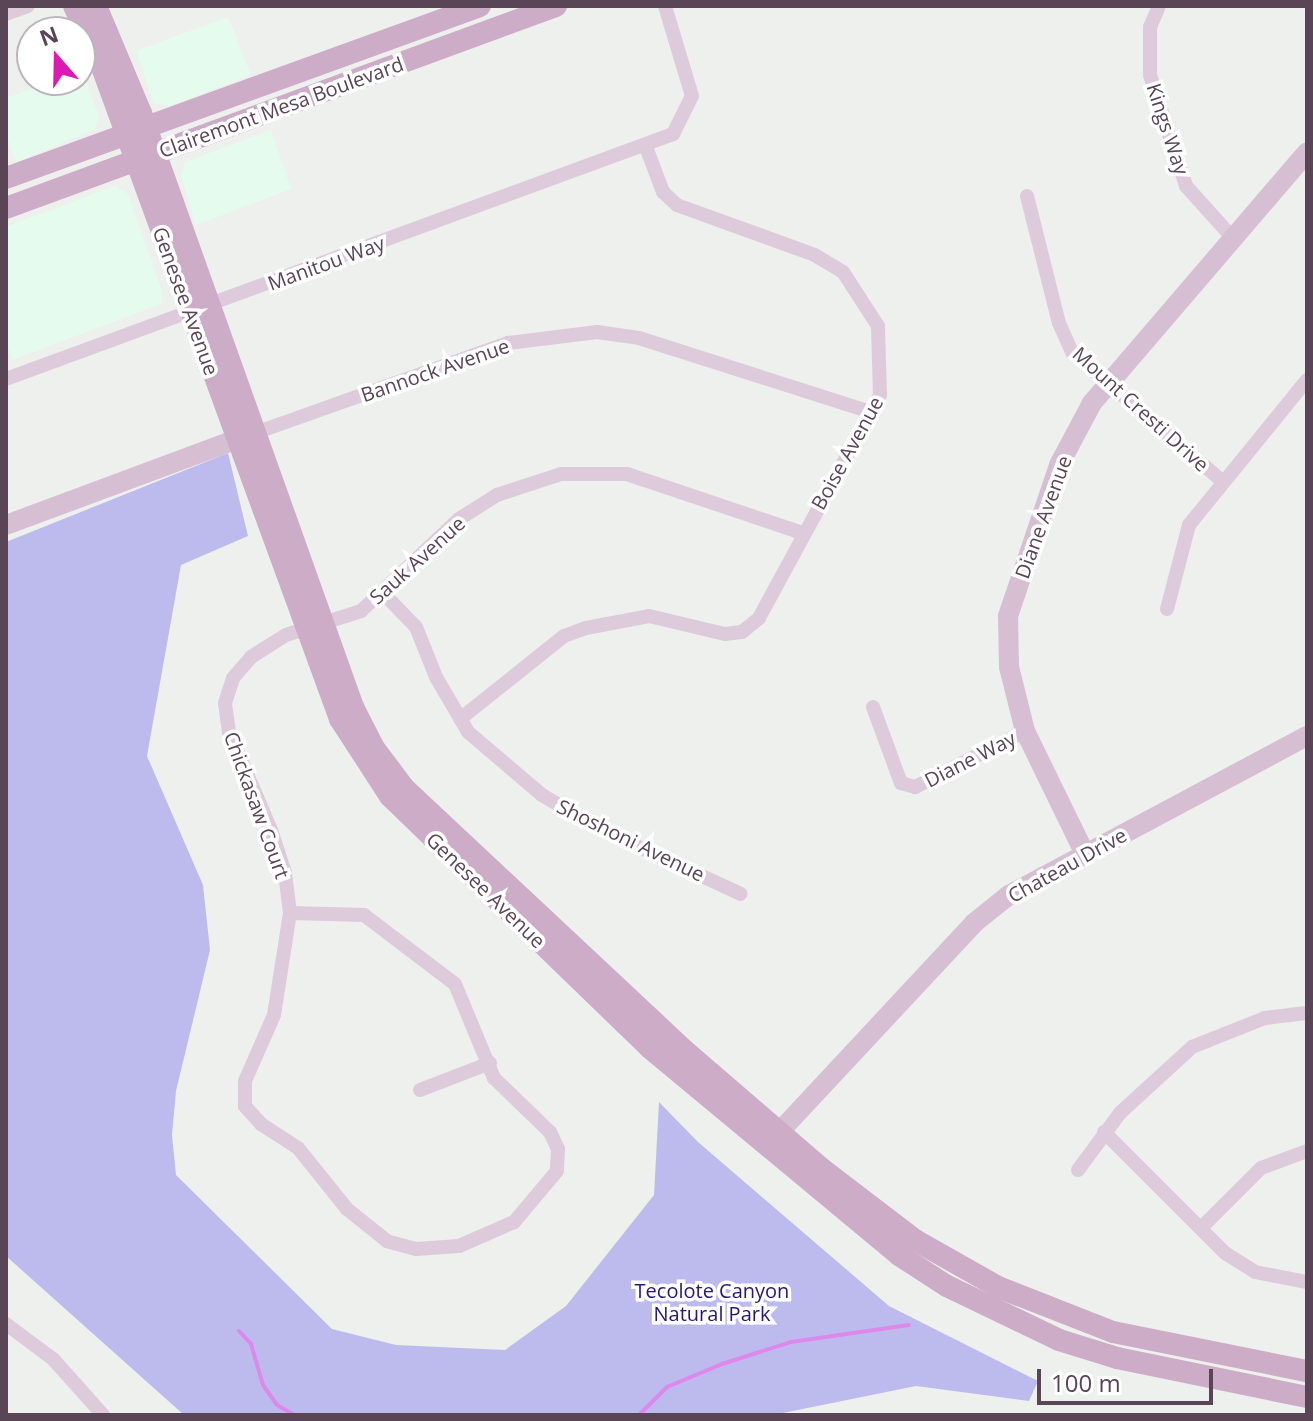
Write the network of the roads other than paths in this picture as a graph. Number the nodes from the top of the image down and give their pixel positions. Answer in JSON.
{"nodes":[{"id":1,"x":28,"y":6,"type":"edge"},
{"id":2,"x":74,"y":6,"type":"edge"},
{"id":3,"x":96,"y":6,"type":"edge"},
{"id":4,"x":480,"y":6,"type":"edge"},
{"id":5,"x":556,"y":6,"type":"edge"},
{"id":6,"x":665,"y":6,"type":"edge"},
{"id":7,"x":1159,"y":6,"type":"edge"},
{"id":8,"x":6,"y":14,"type":"edge"},
{"id":9,"x":137,"y":131,"type":"junction"},
{"id":10,"x":646,"y":147,"type":"junction"},
{"id":11,"x":1307,"y":152,"type":"edge"},
{"id":12,"x":145,"y":157,"type":"junction"},
{"id":13,"x":6,"y":178,"type":"edge"},
{"id":14,"x":1027,"y":196,"type":"dead end"},
{"id":15,"x":6,"y":208,"type":"edge"},
{"id":16,"x":1232,"y":237,"type":"junction"},
{"id":17,"x":199,"y":310,"type":"junction"},
{"id":18,"x":6,"y":379,"type":"edge"},
{"id":19,"x":1307,"y":380,"type":"edge"},
{"id":20,"x":1109,"y":385,"type":"junction"},
{"id":21,"x":874,"y":413,"type":"junction"},
{"id":22,"x":246,"y":437,"type":"junction"},
{"id":23,"x":1221,"y":480,"type":"junction"},
{"id":24,"x":6,"y":525,"type":"edge"},
{"id":25,"x":802,"y":533,"type":"junction"},
{"id":26,"x":383,"y":593,"type":"junction"},
{"id":27,"x":1167,"y":609,"type":"dead end"},
{"id":28,"x":314,"y":625,"type":"junction"},
{"id":29,"x":873,"y":707,"type":"dead end"},
{"id":30,"x":460,"y":719,"type":"junction"},
{"id":31,"x":1025,"y":731,"type":"junction"},
{"id":32,"x":1307,"y":736,"type":"edge"},
{"id":33,"x":1085,"y":854,"type":"junction"},
{"id":34,"x":741,"y":894,"type":"dead end"},
{"id":35,"x":290,"y":913,"type":"junction"},
{"id":36,"x":1307,"y":1013,"type":"edge"},
{"id":37,"x":490,"y":1063,"type":"junction"},
{"id":38,"x":420,"y":1090,"type":"dead end"},
{"id":39,"x":781,"y":1132,"type":"junction"},
{"id":40,"x":1104,"y":1132,"type":"junction"},
{"id":41,"x":764,"y":1147,"type":"junction"},
{"id":42,"x":1307,"y":1151,"type":"edge"},
{"id":43,"x":1078,"y":1170,"type":"dead end"},
{"id":44,"x":1201,"y":1228,"type":"junction"},
{"id":45,"x":1307,"y":1282,"type":"edge"},
{"id":46,"x":7,"y":1327,"type":"edge"},
{"id":47,"x":1307,"y":1371,"type":"edge"},
{"id":48,"x":1307,"y":1397,"type":"edge"},
{"id":49,"x":103,"y":1415,"type":"edge"}],
"edges":[{"from":1,"to":8,"type":"street"},
{"from":2,"to":9,"type":"main road","name":"Genesee Avenue"},
{"from":3,"to":9,"type":"main road","name":"Genesee Avenue"},
{"from":4,"to":9,"type":"main road","name":"Clairemont Mesa Boulevard"},
{"from":5,"to":12,"type":"main road","name":"Clairemont Mesa Boulevard"},
{"from":6,"to":10,"type":"street","name":"Manitou Way"},
{"from":7,"to":16,"type":"street","name":"Kings Way"},
{"from":9,"to":12,"type":"main road","name":"Genesee Avenue"},
{"from":9,"to":13,"type":"main road","name":"Clairemont Mesa Boulevard"},
{"from":10,"to":17,"type":"street","name":"Manitou Way"},
{"from":10,"to":21,"type":"street","name":"Boise Avenue"},
{"from":11,"to":16,"type":"street","name":"Diane Avenue"},
{"from":12,"to":15,"type":"main road","name":"Clairemont Mesa Boulevard"},
{"from":12,"to":17,"type":"main road","name":"Genesee Avenue"},
{"from":14,"to":20,"type":"street","name":"Mount Cresti Drive"},
{"from":16,"to":20,"type":"street","name":"Diane Avenue"},
{"from":17,"to":18,"type":"street","name":"Manitou Way"},
{"from":17,"to":22,"type":"main road","name":"Genesee Avenue"},
{"from":19,"to":23,"type":"street"},
{"from":20,"to":23,"type":"street","name":"Mount Cresti Drive"},
{"from":20,"to":31,"type":"street","name":"Diane Avenue"},
{"from":21,"to":22,"type":"street","name":"Bannock Avenue"},
{"from":21,"to":25,"type":"street","name":"Boise Avenue"},
{"from":22,"to":24,"type":"street","name":"Bannock Avenue"},
{"from":22,"to":28,"type":"main road","name":"Genesee Avenue"},
{"from":23,"to":27,"type":"street"},
{"from":25,"to":26,"type":"street","name":"Sauk Avenue"},
{"from":25,"to":30,"type":"street","name":"Boise Avenue"},
{"from":26,"to":28,"type":"street","name":"Sauk Avenue"},
{"from":26,"to":30,"type":"street","name":"Shoshoni Avenue"},
{"from":28,"to":35,"type":"street","name":"Chickasaw Court"},
{"from":28,"to":39,"type":"main road","name":"Genesee Avenue"},
{"from":28,"to":41,"type":"main road","name":"Genesee Avenue"},
{"from":29,"to":31,"type":"street","name":"Diane Way"},
{"from":30,"to":34,"type":"street","name":"Shoshoni Avenue"},
{"from":31,"to":33,"type":"street","name":"Diane Avenue"},
{"from":32,"to":33,"type":"street","name":"Chateau Drive"},
{"from":33,"to":39,"type":"street","name":"Chateau Drive"},
{"from":35,"to":37,"type":"street"},
{"from":35,"to":37,"type":"street","name":"Chickasaw Court"},
{"from":36,"to":40,"type":"street"},
{"from":37,"to":38,"type":"street"},
{"from":39,"to":41,"type":"street","name":"Chateau Drive"},
{"from":39,"to":47,"type":"main road","name":"Genesee Avenue"},
{"from":40,"to":43,"type":"street"},
{"from":40,"to":44,"type":"street"},
{"from":41,"to":48,"type":"main road","name":"Genesee Avenue"},
{"from":42,"to":44,"type":"street"},
{"from":44,"to":45,"type":"street"},
{"from":46,"to":49,"type":"street"}]}
